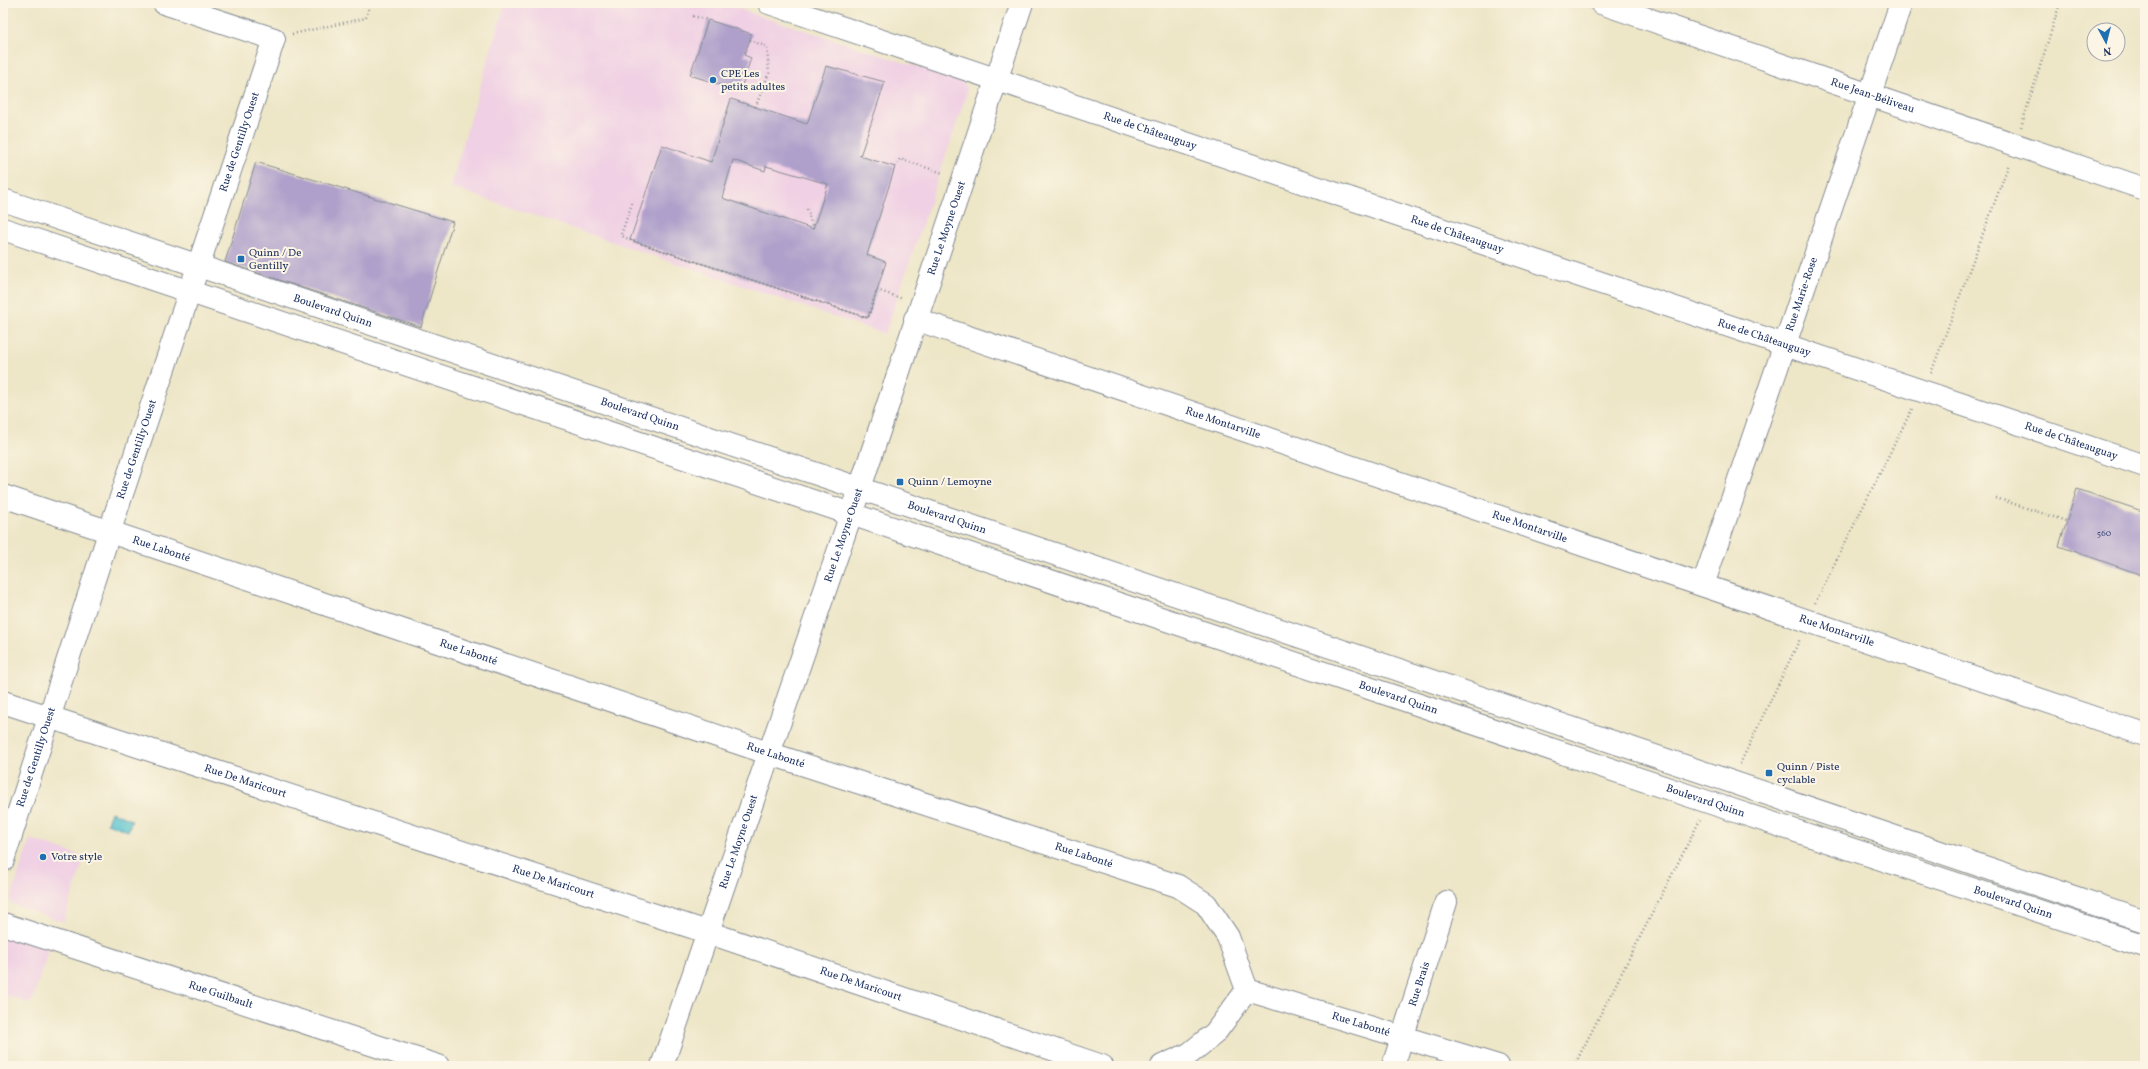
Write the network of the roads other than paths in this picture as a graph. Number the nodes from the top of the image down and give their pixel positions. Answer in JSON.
{"nodes":[{"id":1,"x":164,"y":3,"type":"edge"},
{"id":2,"x":769,"y":3,"type":"edge"},
{"id":3,"x":1022,"y":3,"type":"edge"},
{"id":4,"x":1601,"y":3,"type":"edge"},
{"id":5,"x":1901,"y":3,"type":"edge"},
{"id":6,"x":997,"y":79,"type":"junction"},
{"id":7,"x":1870,"y":94,"type":"junction"},
{"id":8,"x":2145,"y":189,"type":"edge"},
{"id":9,"x":3,"y":200,"type":"edge"},
{"id":10,"x":3,"y":229,"type":"edge"},
{"id":11,"x":198,"y":266,"type":"junction"},
{"id":12,"x":189,"y":292,"type":"junction"},
{"id":13,"x":918,"y":312,"type":"junction"},
{"id":14,"x":1785,"y":344,"type":"junction"},
{"id":15,"x":2145,"y":466,"type":"edge"},
{"id":16,"x":860,"y":488,"type":"junction"},
{"id":17,"x":3,"y":496,"type":"edge"},
{"id":18,"x":851,"y":514,"type":"junction"},
{"id":19,"x":109,"y":533,"type":"junction"},
{"id":20,"x":1703,"y":586,"type":"junction"},
{"id":21,"x":1276,"y":628,"type":"junction"},
{"id":22,"x":1268,"y":654,"type":"junction"},
{"id":23,"x":3,"y":702,"type":"edge"},
{"id":24,"x":50,"y":719,"type":"junction"},
{"id":25,"x":2145,"y":735,"type":"edge"},
{"id":26,"x":768,"y":753,"type":"junction"},
{"id":27,"x":3,"y":860,"type":"edge"},
{"id":28,"x":1446,"y":902,"type":"dead end"},
{"id":29,"x":2145,"y":921,"type":"edge"},
{"id":30,"x":3,"y":924,"type":"edge"},
{"id":31,"x":707,"y":932,"type":"junction"},
{"id":32,"x":2145,"y":946,"type":"edge"},
{"id":33,"x":1247,"y":990,"type":"junction"},
{"id":34,"x":1402,"y":1037,"type":"junction"},
{"id":35,"x":438,"y":1066,"type":"edge"},
{"id":36,"x":662,"y":1066,"type":"edge"},
{"id":37,"x":1102,"y":1066,"type":"edge"},
{"id":38,"x":1162,"y":1066,"type":"edge"},
{"id":39,"x":1393,"y":1066,"type":"edge"},
{"id":40,"x":1498,"y":1066,"type":"edge"}],
"edges":[{"from":1,"to":11,"type":"street","name":"Rue de Gentilly Ouest"},
{"from":2,"to":6,"type":"street","name":"Rue de Châteauguay"},
{"from":3,"to":6,"type":"street","name":"Rue Le Moyne Ouest"},
{"from":4,"to":7,"type":"street","name":"Rue Jean-Béliveau"},
{"from":5,"to":7,"type":"street","name":"Rue Marie-Rose"},
{"from":6,"to":13,"type":"street","name":"Rue Le Moyne Ouest"},
{"from":6,"to":14,"type":"street","name":"Rue de Châteauguay"},
{"from":7,"to":8,"type":"street","name":"Rue Jean-Béliveau"},
{"from":7,"to":14,"type":"street","name":"Rue Marie-Rose"},
{"from":9,"to":11,"type":"street","name":"Boulevard Quinn"},
{"from":10,"to":12,"type":"street","name":"Boulevard Quinn"},
{"from":11,"to":12,"type":"street","name":"Rue de Gentilly Ouest"},
{"from":11,"to":16,"type":"street","name":"Boulevard Quinn"},
{"from":12,"to":18,"type":"street","name":"Boulevard Quinn"},
{"from":12,"to":19,"type":"street","name":"Rue de Gentilly Ouest"},
{"from":13,"to":16,"type":"street","name":"Rue Le Moyne Ouest"},
{"from":13,"to":20,"type":"street","name":"Rue Montarville"},
{"from":14,"to":15,"type":"street","name":"Rue de Châteauguay"},
{"from":14,"to":20,"type":"street","name":"Rue Marie-Rose"},
{"from":16,"to":18,"type":"street","name":"Rue Le Moyne Ouest"},
{"from":16,"to":21,"type":"street","name":"Boulevard Quinn"},
{"from":17,"to":19,"type":"street","name":"Rue Labonté"},
{"from":18,"to":22,"type":"street","name":"Boulevard Quinn"},
{"from":18,"to":26,"type":"street","name":"Rue Le Moyne Ouest"},
{"from":19,"to":24,"type":"street","name":"Rue de Gentilly Ouest"},
{"from":19,"to":26,"type":"street","name":"Rue Labonté"},
{"from":20,"to":25,"type":"street","name":"Rue Montarville"},
{"from":21,"to":22,"type":"street"},
{"from":21,"to":29,"type":"street","name":"Boulevard Quinn"},
{"from":22,"to":32,"type":"street","name":"Boulevard Quinn"},
{"from":23,"to":24,"type":"street","name":"Rue De Maricourt"},
{"from":24,"to":27,"type":"street","name":"Rue de Gentilly Ouest"},
{"from":24,"to":31,"type":"street","name":"Rue De Maricourt"},
{"from":26,"to":31,"type":"street","name":"Rue Le Moyne Ouest"},
{"from":26,"to":33,"type":"street","name":"Rue Labonté"},
{"from":28,"to":34,"type":"street","name":"Rue Brais"},
{"from":30,"to":35,"type":"street","name":"Rue Guilbault"},
{"from":31,"to":36,"type":"street","name":"Rue Le Moyne Ouest"},
{"from":31,"to":37,"type":"street","name":"Rue De Maricourt"},
{"from":33,"to":34,"type":"street","name":"Rue Labonté"},
{"from":33,"to":38,"type":"street"},
{"from":34,"to":39,"type":"street","name":"Rue Brais"},
{"from":34,"to":40,"type":"street","name":"Rue Labonté"}]}
